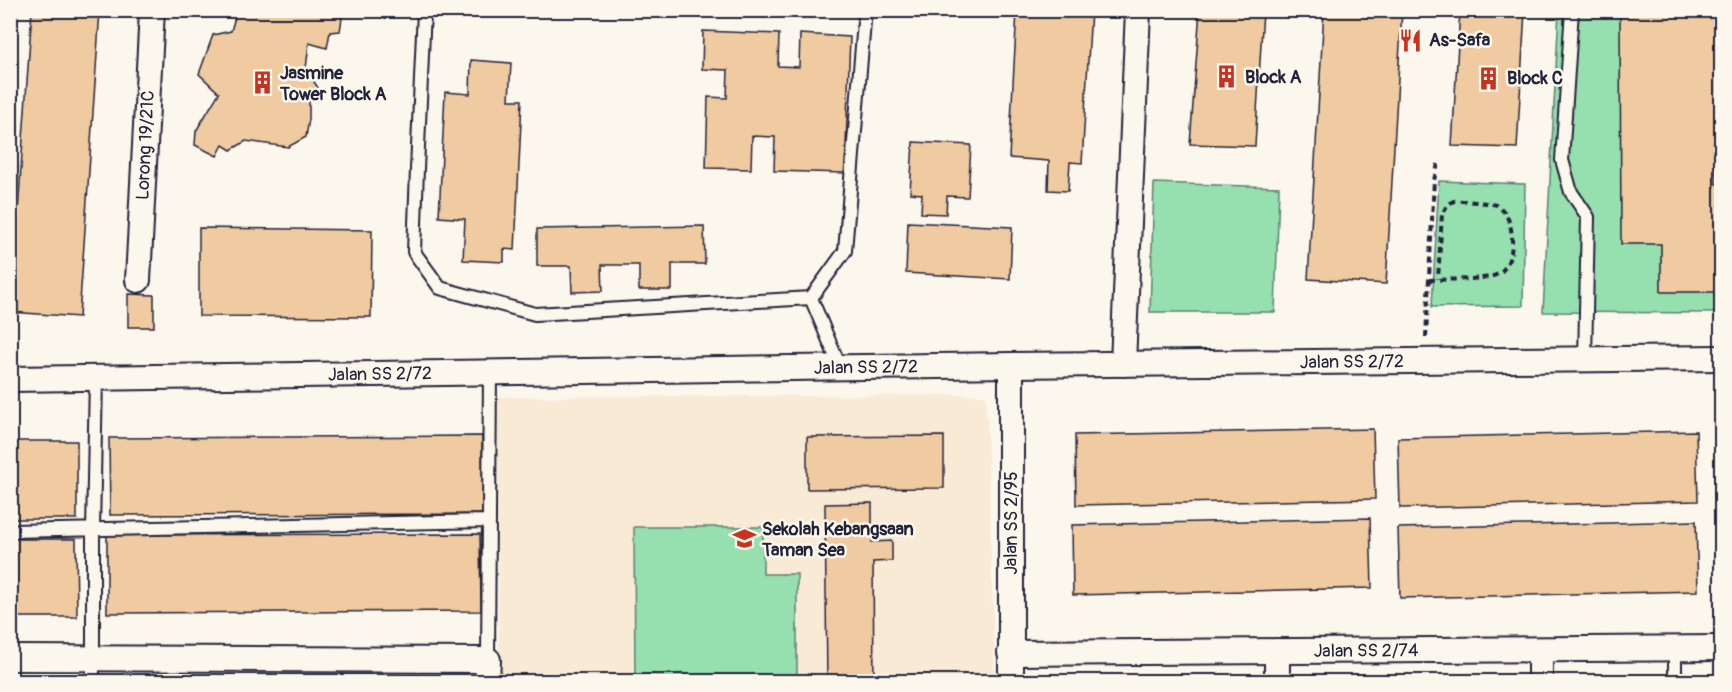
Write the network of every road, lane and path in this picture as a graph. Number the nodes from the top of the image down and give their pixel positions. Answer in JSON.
{"nodes":[{"id":1,"x":11,"y":10,"type":"edge"},
{"id":2,"x":152,"y":10,"type":"edge"},
{"id":3,"x":424,"y":10,"type":"edge"},
{"id":4,"x":865,"y":10,"type":"edge"},
{"id":5,"x":1138,"y":10,"type":"edge"},
{"id":6,"x":1572,"y":10,"type":"edge"},
{"id":7,"x":10,"y":22,"type":"edge"},
{"id":8,"x":1438,"y":164,"type":"dead end"},
{"id":9,"x":1438,"y":279,"type":"junction"},
{"id":10,"x":138,"y":280,"type":"dead end"},
{"id":11,"x":1429,"y":280,"type":"junction"},
{"id":12,"x":811,"y":298,"type":"junction"},
{"id":13,"x":1428,"y":310,"type":"dead end"},
{"id":14,"x":1722,"y":358,"type":"edge"},
{"id":15,"x":1585,"y":359,"type":"junction"},
{"id":16,"x":1123,"y":364,"type":"junction"},
{"id":17,"x":1011,"y":365,"type":"junction"},
{"id":18,"x":840,"y":367,"type":"junction"},
{"id":19,"x":490,"y":372,"type":"junction"},
{"id":20,"x":96,"y":378,"type":"junction"},
{"id":21,"x":10,"y":379,"type":"edge"},
{"id":22,"x":489,"y":522,"type":"junction"},
{"id":23,"x":93,"y":530,"type":"junction"},
{"id":24,"x":10,"y":531,"type":"edge"},
{"id":25,"x":1675,"y":648,"type":"junction"},
{"id":26,"x":1722,"y":648,"type":"edge"},
{"id":27,"x":1540,"y":650,"type":"junction"},
{"id":28,"x":1277,"y":651,"type":"junction"},
{"id":29,"x":1010,"y":653,"type":"junction"},
{"id":30,"x":10,"y":658,"type":"edge"},
{"id":31,"x":93,"y":670,"type":"edge"},
{"id":32,"x":488,"y":671,"type":"edge"},
{"id":33,"x":1011,"y":681,"type":"edge"},
{"id":34,"x":1277,"y":681,"type":"edge"},
{"id":35,"x":1540,"y":681,"type":"edge"},
{"id":36,"x":1675,"y":681,"type":"edge"}],
"edges":[{"from":1,"to":7,"type":"lane"},
{"from":2,"to":10,"type":"street","name":"Lorong 19/21C"},
{"from":3,"to":12,"type":"lane"},
{"from":4,"to":12,"type":"lane"},
{"from":5,"to":16,"type":"street"},
{"from":6,"to":15,"type":"lane"},
{"from":8,"to":11,"type":"path"},
{"from":9,"to":9,"type":"path"},
{"from":9,"to":11,"type":"path"},
{"from":11,"to":13,"type":"path"},
{"from":12,"to":18,"type":"lane"},
{"from":14,"to":15,"type":"street","name":"Jalan SS 2/72"},
{"from":15,"to":16,"type":"street","name":"Jalan SS 2/72"},
{"from":16,"to":17,"type":"street","name":"Jalan SS 2/72"},
{"from":17,"to":18,"type":"street","name":"Jalan SS 2/72"},
{"from":17,"to":29,"type":"street","name":"Jalan SS 2/95"},
{"from":18,"to":19,"type":"street","name":"Jalan SS 2/72"},
{"from":19,"to":20,"type":"street","name":"Jalan SS 2/72"},
{"from":19,"to":22,"type":"lane"},
{"from":20,"to":21,"type":"street","name":"Jalan SS 2/72"},
{"from":20,"to":23,"type":"lane"},
{"from":22,"to":23,"type":"lane"},
{"from":22,"to":32,"type":"lane"},
{"from":23,"to":24,"type":"lane"},
{"from":23,"to":31,"type":"lane"},
{"from":25,"to":26,"type":"street","name":"Jalan SS 2/74"},
{"from":25,"to":27,"type":"street","name":"Jalan SS 2/74"},
{"from":25,"to":36,"type":"lane"},
{"from":27,"to":28,"type":"street","name":"Jalan SS 2/74"},
{"from":27,"to":35,"type":"street"},
{"from":28,"to":29,"type":"street","name":"Jalan SS 2/74"},
{"from":28,"to":34,"type":"street"},
{"from":29,"to":33,"type":"street","name":"Jalan SS 2/95"},
{"from":30,"to":31,"type":"street"},
{"from":31,"to":32,"type":"street"}]}
